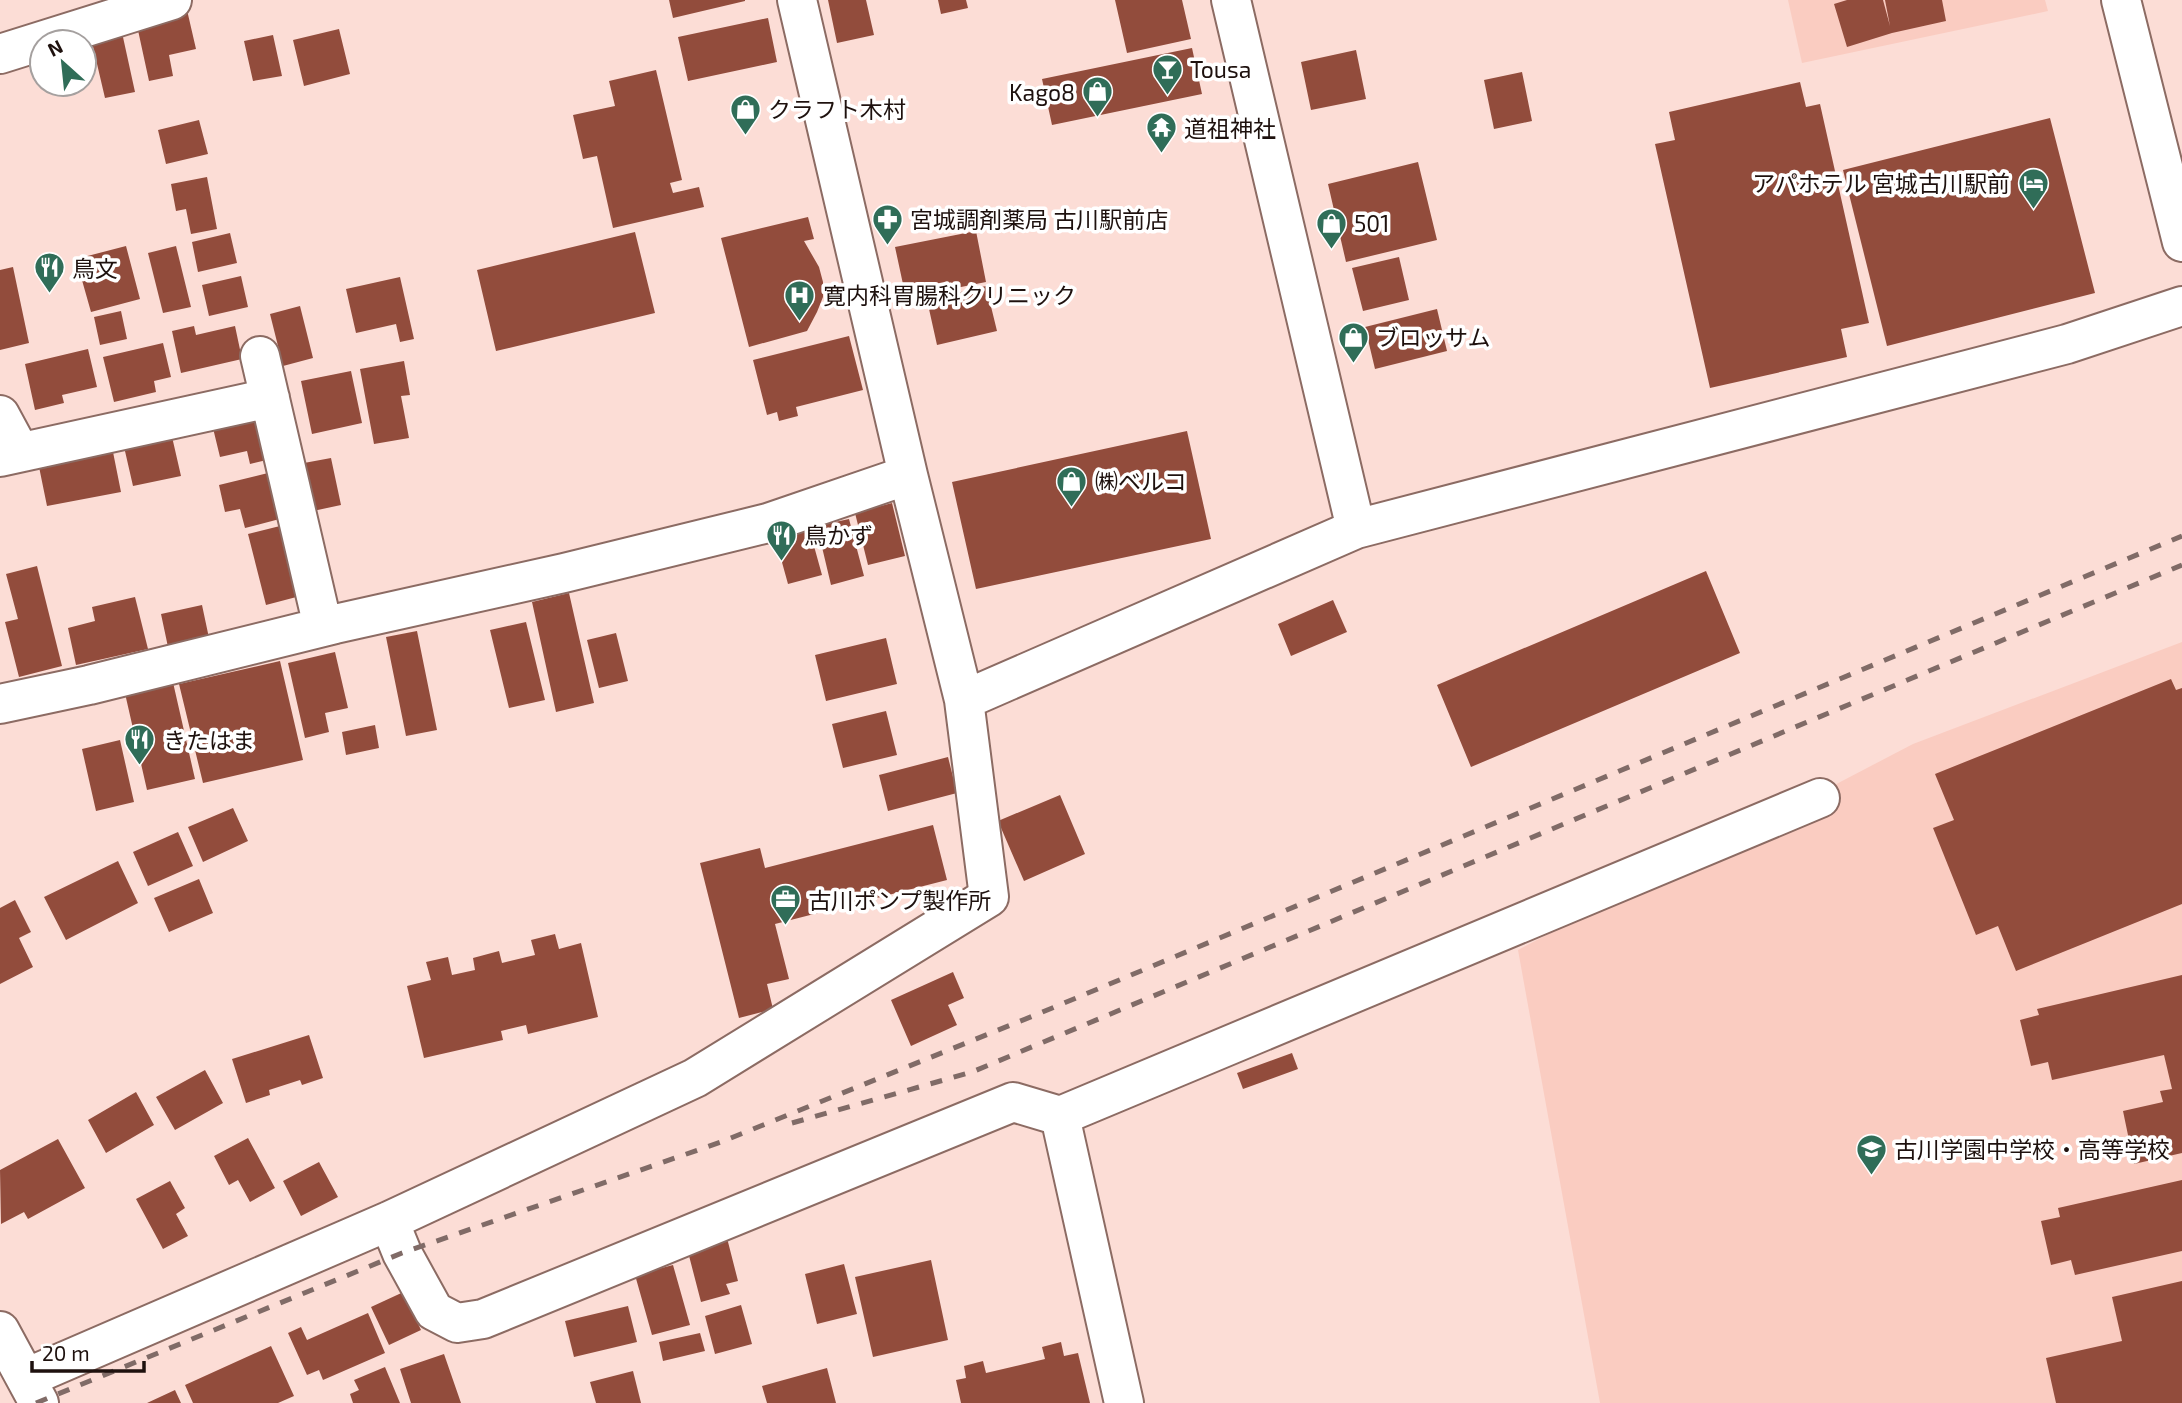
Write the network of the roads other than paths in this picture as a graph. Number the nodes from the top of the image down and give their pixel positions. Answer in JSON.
{"nodes":[{"id":1,"x":172,"y":0,"type":"edge"},
{"id":2,"x":797,"y":0,"type":"edge"},
{"id":3,"x":1231,"y":0,"type":"edge"},
{"id":4,"x":2121,"y":0,"type":"edge"},
{"id":5,"x":0,"y":54,"type":"edge"},
{"id":6,"x":2182,"y":242,"type":"edge"},
{"id":7,"x":2182,"y":306,"type":"edge"},
{"id":8,"x":260,"y":356,"type":"dead end"},
{"id":9,"x":270,"y":398,"type":"junction"},
{"id":10,"x":0,"y":415,"type":"edge"},
{"id":11,"x":10,"y":455,"type":"edge"},
{"id":12,"x":908,"y":475,"type":"junction"},
{"id":13,"x":1356,"y":529,"type":"junction"},
{"id":14,"x":323,"y":627,"type":"junction"},
{"id":15,"x":1,"y":700,"type":"edge"},
{"id":16,"x":964,"y":700,"type":"junction"},
{"id":17,"x":1819,"y":798,"type":"dead end"},
{"id":18,"x":1060,"y":1116,"type":"junction"},
{"id":19,"x":389,"y":1221,"type":"junction"},
{"id":20,"x":0,"y":1331,"type":"edge"},
{"id":21,"x":32,"y":1390,"type":"edge"},
{"id":22,"x":1124,"y":1403,"type":"edge"}],
"edges":[{"from":1,"to":5,"type":"street"},
{"from":2,"to":12,"type":"street"},
{"from":3,"to":13,"type":"street"},
{"from":4,"to":6,"type":"street"},
{"from":7,"to":13,"type":"street"},
{"from":8,"to":9,"type":"street"},
{"from":9,"to":11,"type":"street"},
{"from":9,"to":14,"type":"street"},
{"from":10,"to":11,"type":"street"},
{"from":12,"to":14,"type":"street"},
{"from":12,"to":16,"type":"street"},
{"from":13,"to":16,"type":"street"},
{"from":14,"to":15,"type":"street"},
{"from":16,"to":19,"type":"street"},
{"from":17,"to":18,"type":"street"},
{"from":18,"to":19,"type":"street"},
{"from":18,"to":22,"type":"street"},
{"from":19,"to":21,"type":"street"},
{"from":20,"to":21,"type":"street"}]}
